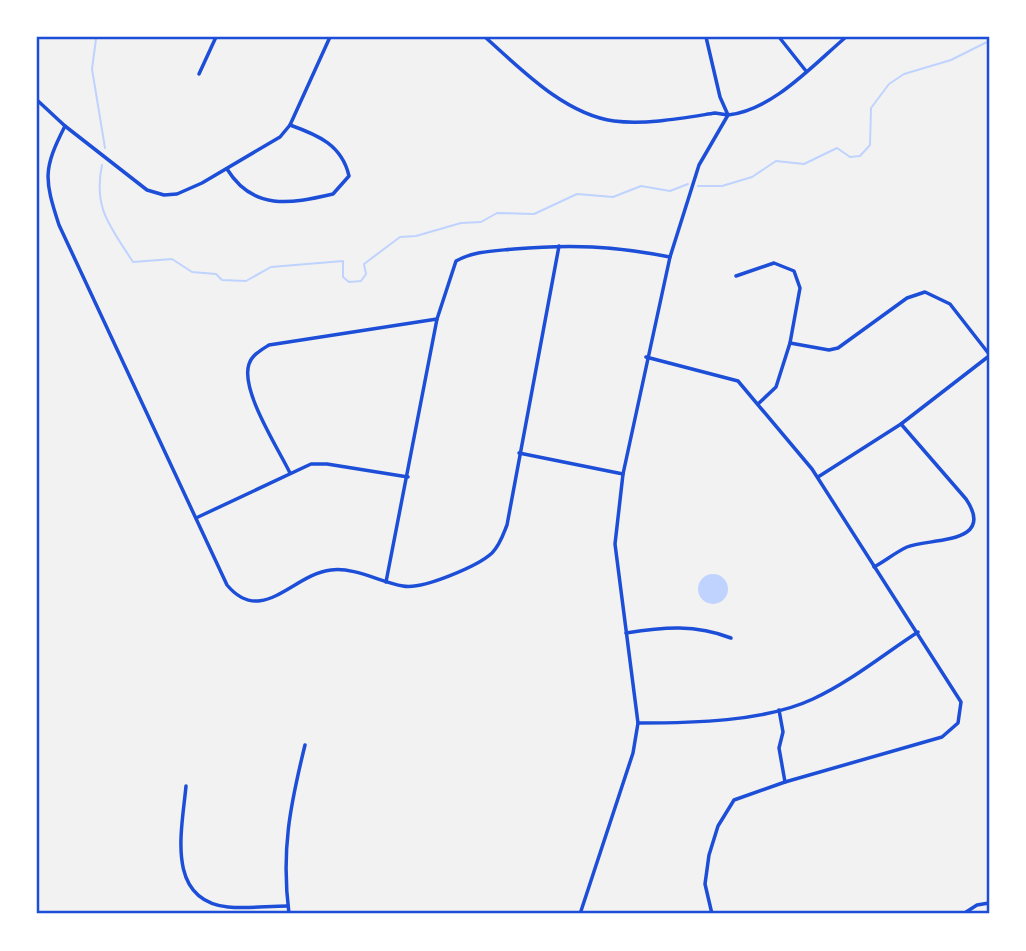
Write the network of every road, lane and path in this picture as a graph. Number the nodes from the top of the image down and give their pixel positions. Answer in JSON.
{"nodes":[{"id":1,"x":216,"y":37,"type":"edge"},
{"id":2,"x":330,"y":37,"type":"edge"},
{"id":3,"x":485,"y":37,"type":"edge"},
{"id":4,"x":706,"y":37,"type":"edge"},
{"id":5,"x":779,"y":37,"type":"edge"},
{"id":6,"x":846,"y":37,"type":"edge"},
{"id":7,"x":806,"y":71,"type":"junction"},
{"id":8,"x":199,"y":74,"type":"dead end"},
{"id":9,"x":37,"y":100,"type":"edge"},
{"id":10,"x":729,"y":116,"type":"junction"},
{"id":11,"x":290,"y":125,"type":"junction"},
{"id":12,"x":65,"y":126,"type":"junction"},
{"id":13,"x":227,"y":169,"type":"junction"},
{"id":14,"x":559,"y":246,"type":"junction"},
{"id":15,"x":670,"y":257,"type":"junction"},
{"id":16,"x":736,"y":276,"type":"dead end"},
{"id":17,"x":437,"y":319,"type":"junction"},
{"id":18,"x":790,"y":343,"type":"junction"},
{"id":19,"x":989,"y":355,"type":"edge"},
{"id":20,"x":646,"y":357,"type":"junction"},
{"id":21,"x":758,"y":404,"type":"junction"},
{"id":22,"x":901,"y":424,"type":"junction"},
{"id":23,"x":519,"y":453,"type":"junction"},
{"id":24,"x":290,"y":473,"type":"junction"},
{"id":25,"x":623,"y":474,"type":"junction"},
{"id":26,"x":408,"y":477,"type":"junction"},
{"id":27,"x":818,"y":477,"type":"junction"},
{"id":28,"x":196,"y":517,"type":"junction"},
{"id":29,"x":874,"y":568,"type":"junction"},
{"id":30,"x":386,"y":582,"type":"junction"},
{"id":31,"x":918,"y":632,"type":"junction"},
{"id":32,"x":626,"y":633,"type":"junction"},
{"id":33,"x":731,"y":638,"type":"dead end"},
{"id":34,"x":779,"y":710,"type":"junction"},
{"id":35,"x":638,"y":723,"type":"junction"},
{"id":36,"x":305,"y":745,"type":"dead end"},
{"id":37,"x":785,"y":782,"type":"junction"},
{"id":38,"x":186,"y":786,"type":"dead end"},
{"id":39,"x":989,"y":903,"type":"edge"},
{"id":40,"x":288,"y":906,"type":"junction"},
{"id":41,"x":289,"y":914,"type":"edge"},
{"id":42,"x":580,"y":914,"type":"edge"},
{"id":43,"x":712,"y":914,"type":"edge"},
{"id":44,"x":963,"y":914,"type":"edge"}],
"edges":[{"from":1,"to":8,"type":"street"},
{"from":2,"to":11,"type":"street"},
{"from":3,"to":10,"type":"street"},
{"from":4,"to":10,"type":"street"},
{"from":5,"to":7,"type":"street"},
{"from":6,"to":7,"type":"street"},
{"from":7,"to":10,"type":"street"},
{"from":9,"to":12,"type":"street"},
{"from":10,"to":15,"type":"street"},
{"from":11,"to":13,"type":"street"},
{"from":11,"to":13,"type":"street"},
{"from":12,"to":13,"type":"street"},
{"from":12,"to":28,"type":"street"},
{"from":14,"to":15,"type":"street"},
{"from":14,"to":17,"type":"street"},
{"from":14,"to":23,"type":"street"},
{"from":15,"to":20,"type":"street"},
{"from":16,"to":18,"type":"street"},
{"from":17,"to":24,"type":"street"},
{"from":17,"to":26,"type":"street"},
{"from":18,"to":19,"type":"street"},
{"from":18,"to":21,"type":"street"},
{"from":19,"to":22,"type":"street"},
{"from":20,"to":21,"type":"street"},
{"from":20,"to":25,"type":"street"},
{"from":21,"to":27,"type":"street"},
{"from":22,"to":27,"type":"street"},
{"from":22,"to":29,"type":"street"},
{"from":23,"to":25,"type":"street"},
{"from":23,"to":30,"type":"street"},
{"from":24,"to":26,"type":"street"},
{"from":24,"to":28,"type":"street"},
{"from":25,"to":32,"type":"street"},
{"from":26,"to":30,"type":"street"},
{"from":27,"to":29,"type":"street"},
{"from":28,"to":30,"type":"street"},
{"from":29,"to":31,"type":"street"},
{"from":31,"to":34,"type":"street"},
{"from":31,"to":37,"type":"street"},
{"from":32,"to":33,"type":"street"},
{"from":32,"to":35,"type":"street"},
{"from":34,"to":35,"type":"street"},
{"from":34,"to":37,"type":"street"},
{"from":35,"to":42,"type":"street"},
{"from":36,"to":40,"type":"street"},
{"from":37,"to":43,"type":"street"},
{"from":38,"to":40,"type":"street"},
{"from":39,"to":44,"type":"street"},
{"from":40,"to":41,"type":"street"}]}
